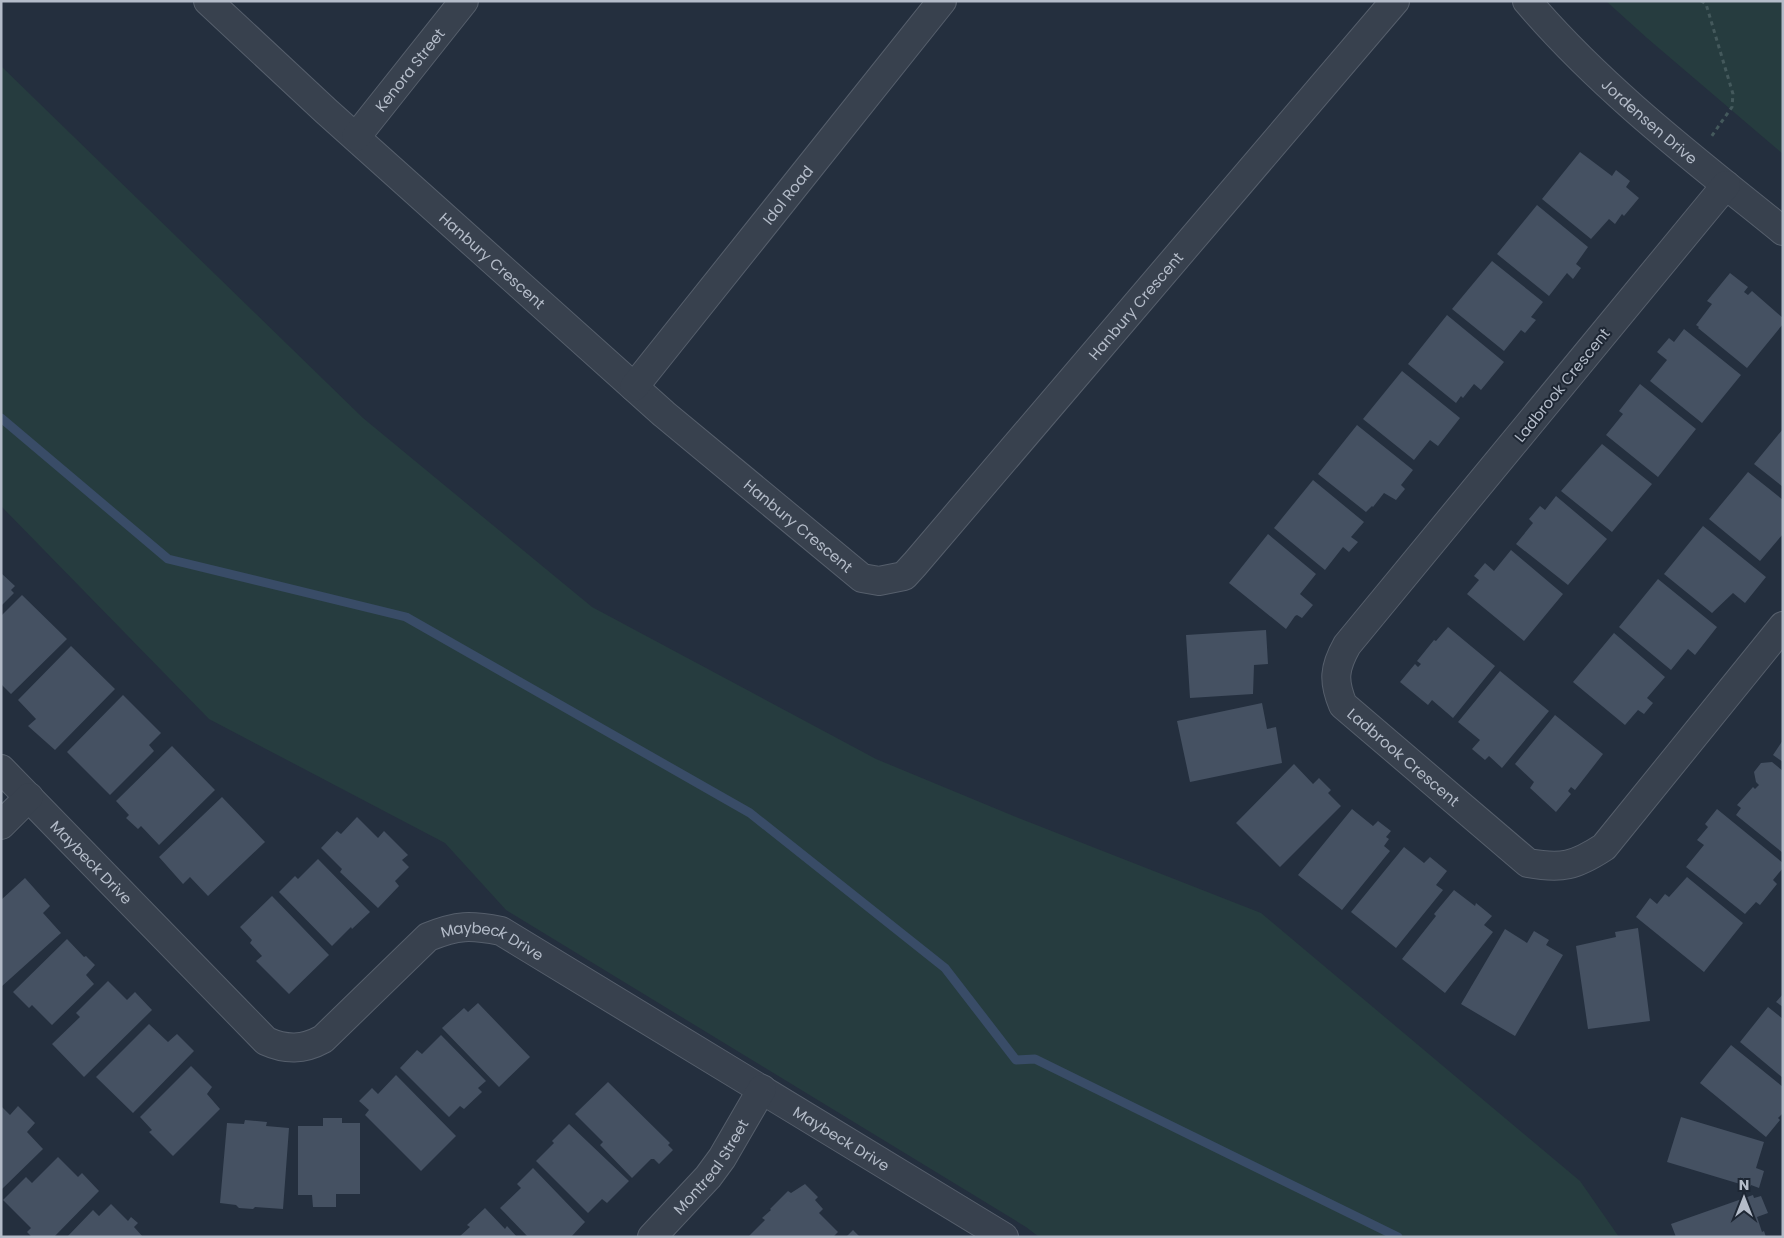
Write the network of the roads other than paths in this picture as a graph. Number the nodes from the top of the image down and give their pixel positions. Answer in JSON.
{"nodes":[{"id":1,"x":208,"y":1,"type":"edge"},
{"id":2,"x":464,"y":1,"type":"edge"},
{"id":3,"x":942,"y":1,"type":"edge"},
{"id":4,"x":1395,"y":1,"type":"edge"},
{"id":5,"x":1527,"y":1,"type":"edge"},
{"id":6,"x":356,"y":137,"type":"junction"},
{"id":7,"x":1726,"y":185,"type":"junction"},
{"id":8,"x":1783,"y":231,"type":"edge"},
{"id":9,"x":634,"y":388,"type":"junction"},
{"id":10,"x":1783,"y":626,"type":"edge"},
{"id":11,"x":1,"y":769,"type":"edge"},
{"id":12,"x":29,"y":797,"type":"junction"},
{"id":13,"x":1,"y":825,"type":"edge"},
{"id":14,"x":762,"y":1089,"type":"junction"},
{"id":15,"x":652,"y":1237,"type":"edge"},
{"id":16,"x":1004,"y":1237,"type":"edge"}],
"edges":[{"from":1,"to":6,"type":"street","name":"Hanbury Crescent"},
{"from":2,"to":6,"type":"street","name":"Kenora Street"},
{"from":3,"to":9,"type":"street","name":"Idol Road"},
{"from":4,"to":9,"type":"street","name":"Hanbury Crescent"},
{"from":5,"to":7,"type":"street","name":"Jordensen Drive"},
{"from":6,"to":9,"type":"street","name":"Hanbury Crescent"},
{"from":7,"to":8,"type":"street","name":"Jordensen Drive"},
{"from":7,"to":10,"type":"street","name":"Ladbrook Crescent"},
{"from":11,"to":12,"type":"street","name":"Maybeck Drive"},
{"from":12,"to":13,"type":"street"},
{"from":12,"to":14,"type":"street","name":"Maybeck Drive"},
{"from":14,"to":15,"type":"street","name":"Montreal Street"},
{"from":14,"to":16,"type":"street","name":"Maybeck Drive"}]}
